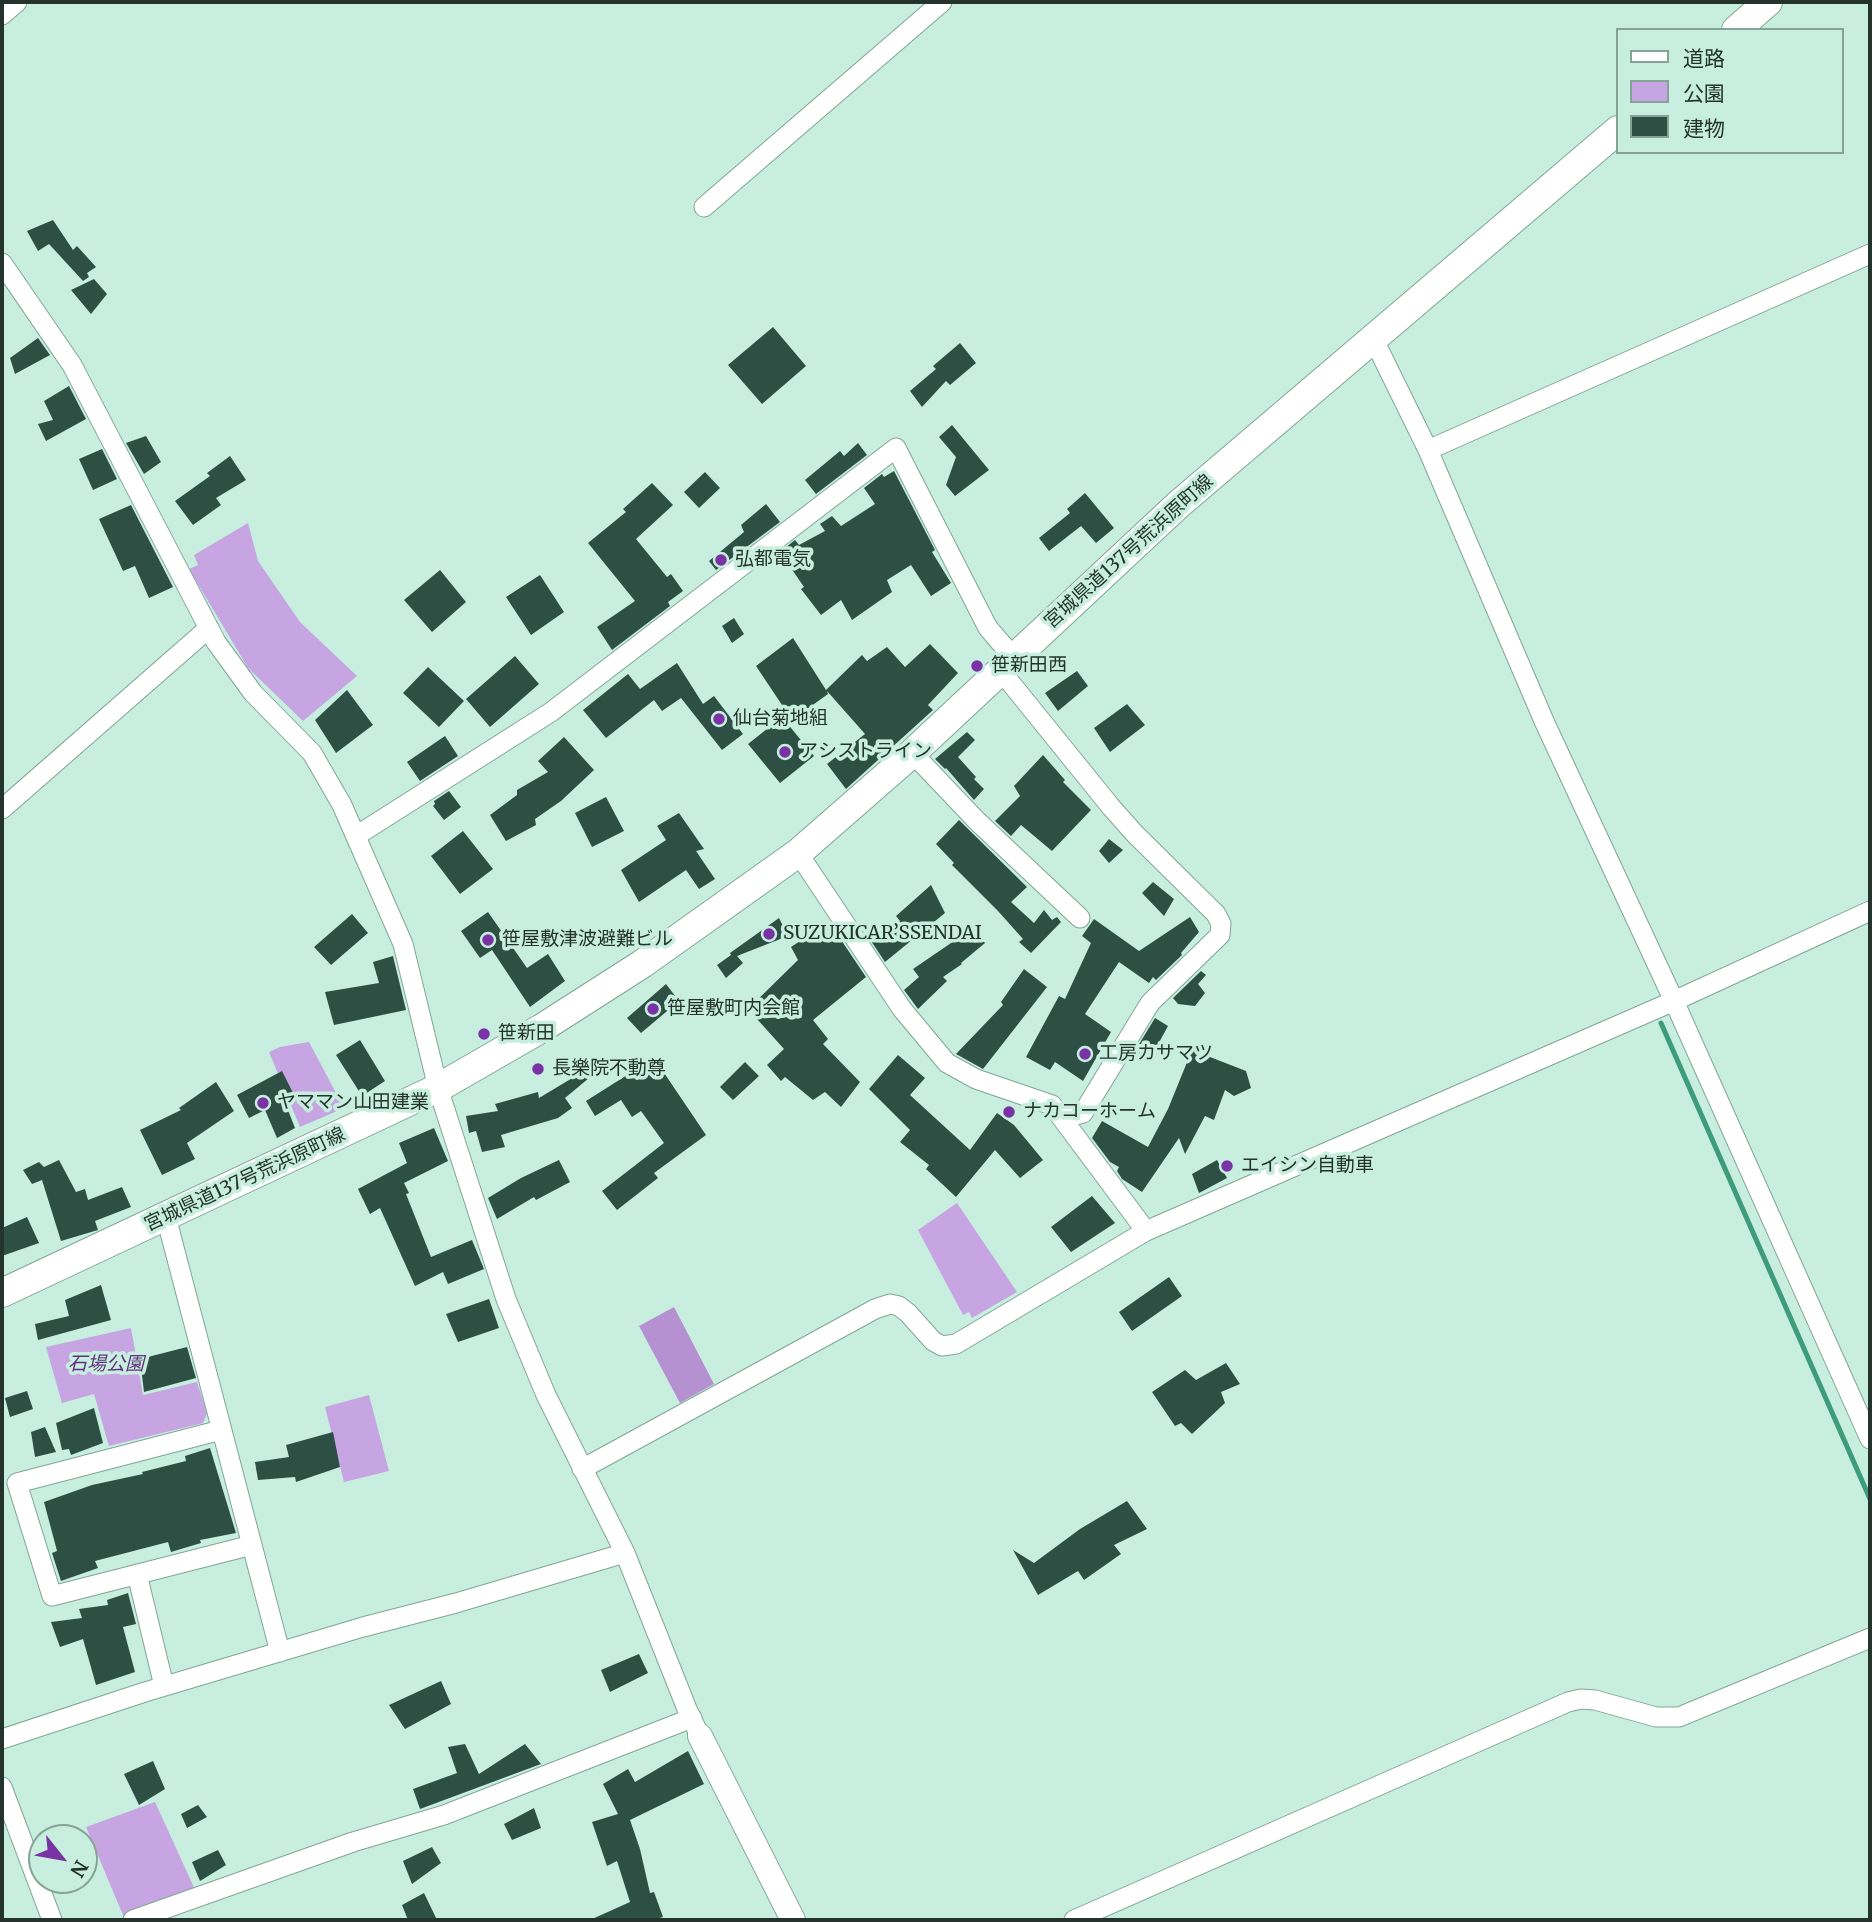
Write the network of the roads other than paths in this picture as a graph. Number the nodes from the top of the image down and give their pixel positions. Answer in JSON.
{"nodes":[{"id":1,"x":17,"y":2,"type":"edge"},
{"id":2,"x":942,"y":2,"type":"edge"},
{"id":3,"x":1768,"y":2,"type":"edge"},
{"id":4,"x":2,"y":15,"type":"edge"},
{"id":5,"x":1738,"y":28,"type":"edge"},
{"id":6,"x":1616,"y":133,"type":"edge"},
{"id":7,"x":704,"y":207,"type":"dead end"},
{"id":8,"x":1870,"y":254,"type":"edge"},
{"id":9,"x":2,"y":263,"type":"edge"},
{"id":10,"x":1374,"y":340,"type":"junction"},
{"id":11,"x":1429,"y":450,"type":"junction"},
{"id":12,"x":209,"y":628,"type":"junction"},
{"id":13,"x":1007,"y":664,"type":"junction"},
{"id":14,"x":920,"y":761,"type":"dead end"},
{"id":15,"x":2,"y":809,"type":"edge"},
{"id":16,"x":356,"y":836,"type":"junction"},
{"id":17,"x":798,"y":853,"type":"junction"},
{"id":18,"x":1870,"y":911,"type":"edge"},
{"id":19,"x":1080,"y":918,"type":"dead end"},
{"id":20,"x":1674,"y":1001,"type":"junction"},
{"id":21,"x":438,"y":1088,"type":"junction"},
{"id":22,"x":1064,"y":1118,"type":"junction"},
{"id":23,"x":166,"y":1217,"type":"junction"},
{"id":24,"x":1146,"y":1231,"type":"junction"},
{"id":25,"x":2,"y":1293,"type":"edge"},
{"id":26,"x":221,"y":1430,"type":"junction"},
{"id":27,"x":1870,"y":1439,"type":"edge"},
{"id":28,"x":582,"y":1469,"type":"junction"},
{"id":29,"x":252,"y":1545,"type":"junction"},
{"id":30,"x":625,"y":1553,"type":"junction"},
{"id":31,"x":137,"y":1574,"type":"junction"},
{"id":32,"x":1870,"y":1638,"type":"edge"},
{"id":33,"x":279,"y":1652,"type":"junction"},
{"id":34,"x":164,"y":1686,"type":"junction"},
{"id":35,"x":696,"y":1727,"type":"junction"},
{"id":36,"x":2,"y":1739,"type":"edge"},
{"id":37,"x":2,"y":1787,"type":"edge"},
{"id":38,"x":52,"y":1920,"type":"edge"},
{"id":39,"x":133,"y":1920,"type":"edge"},
{"id":40,"x":793,"y":1920,"type":"edge"},
{"id":41,"x":1074,"y":1920,"type":"edge"}],
"edges":[{"from":1,"to":4,"type":"street"},
{"from":2,"to":7,"type":"street"},
{"from":3,"to":5,"type":"main road"},
{"from":6,"to":10,"type":"main road","name":"宮城県道137号荒浜原町線"},
{"from":8,"to":11,"type":"street"},
{"from":9,"to":12,"type":"street"},
{"from":10,"to":11,"type":"street"},
{"from":10,"to":13,"type":"main road","name":"宮城県道137号荒浜原町線"},
{"from":11,"to":20,"type":"street"},
{"from":12,"to":15,"type":"street"},
{"from":12,"to":16,"type":"street"},
{"from":13,"to":16,"type":"street"},
{"from":13,"to":17,"type":"main road","name":"宮城県道137号荒浜原町線"},
{"from":13,"to":22,"type":"street"},
{"from":14,"to":19,"type":"street"},
{"from":16,"to":21,"type":"street"},
{"from":17,"to":21,"type":"main road","name":"宮城県道137号荒浜原町線"},
{"from":17,"to":22,"type":"street"},
{"from":18,"to":20,"type":"street"},
{"from":20,"to":24,"type":"street"},
{"from":20,"to":27,"type":"street"},
{"from":21,"to":23,"type":"main road","name":"宮城県道137号荒浜原町線"},
{"from":21,"to":28,"type":"street"},
{"from":22,"to":24,"type":"street"},
{"from":23,"to":25,"type":"main road","name":"宮城県道137号荒浜原町線"},
{"from":23,"to":26,"type":"street"},
{"from":24,"to":28,"type":"street"},
{"from":26,"to":29,"type":"street"},
{"from":26,"to":31,"type":"street"},
{"from":28,"to":30,"type":"street"},
{"from":29,"to":31,"type":"street"},
{"from":29,"to":33,"type":"street"},
{"from":30,"to":33,"type":"street"},
{"from":30,"to":35,"type":"street"},
{"from":31,"to":34,"type":"street"},
{"from":32,"to":41,"type":"street"},
{"from":33,"to":34,"type":"street"},
{"from":34,"to":36,"type":"street"},
{"from":35,"to":39,"type":"street"},
{"from":35,"to":40,"type":"street"},
{"from":37,"to":38,"type":"street"}]}
